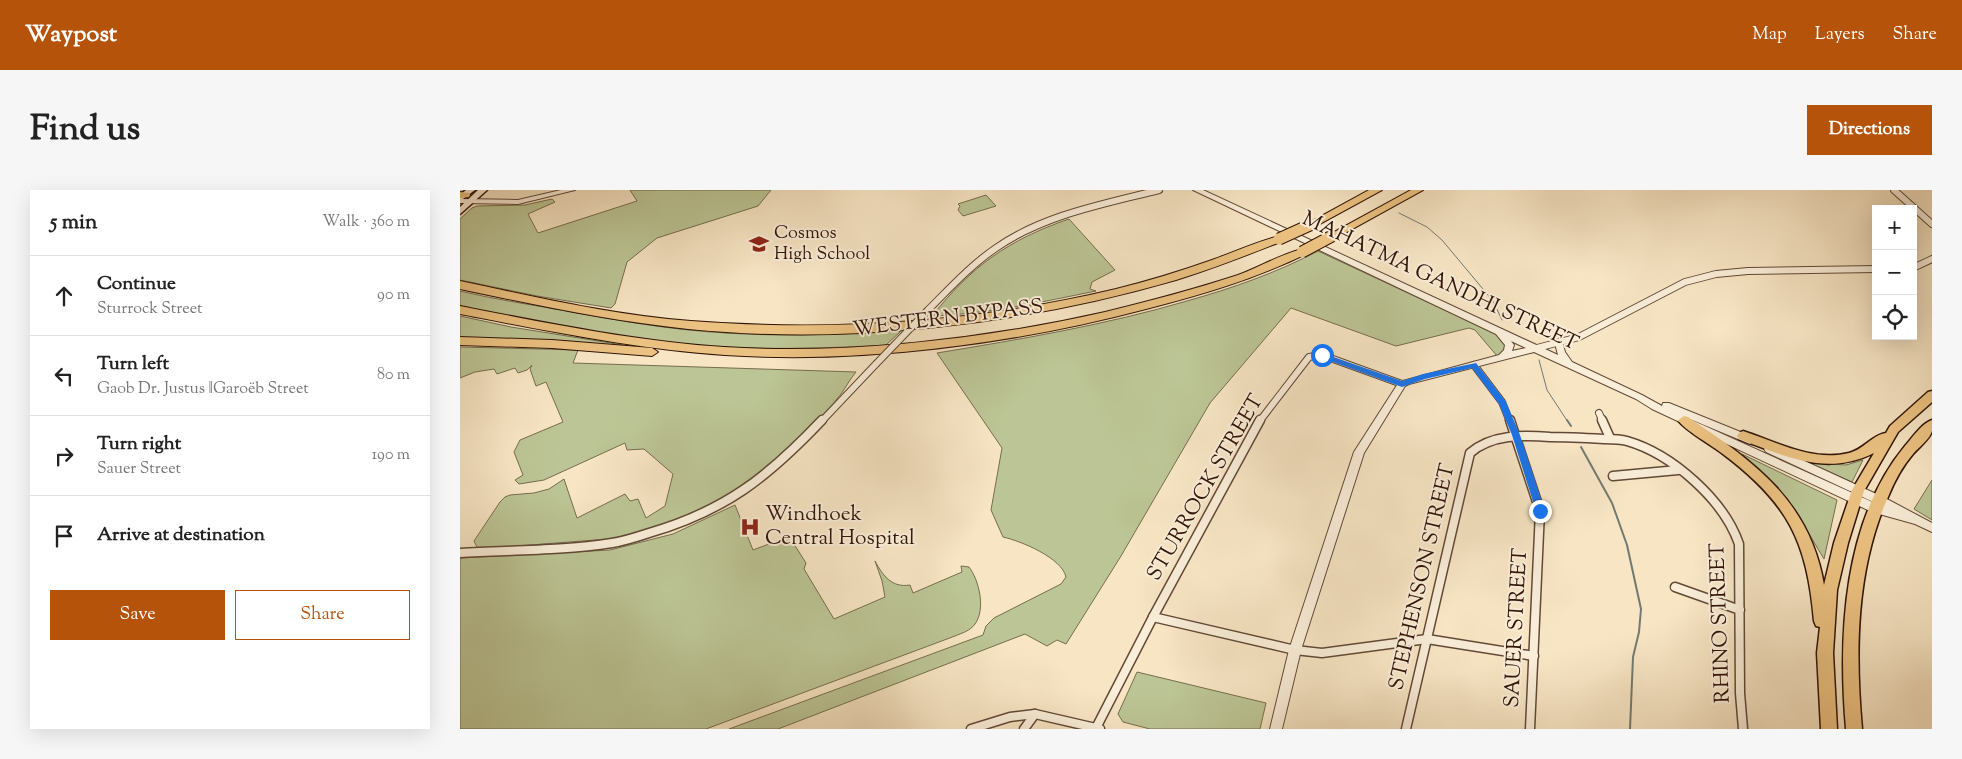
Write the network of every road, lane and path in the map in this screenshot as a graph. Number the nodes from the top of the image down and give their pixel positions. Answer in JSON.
{"nodes":[{"id":1,"x":564,"y":190,"type":"edge"},
{"id":2,"x":571,"y":190,"type":"edge"},
{"id":3,"x":1159,"y":190,"type":"edge"},
{"id":4,"x":1197,"y":190,"type":"edge"},
{"id":5,"x":1377,"y":190,"type":"edge"},
{"id":6,"x":1418,"y":190,"type":"edge"},
{"id":7,"x":1894,"y":190,"type":"edge"},
{"id":8,"x":468,"y":196,"type":"edge"},
{"id":9,"x":460,"y":211,"type":"edge"},
{"id":10,"x":1932,"y":224,"type":"edge"},
{"id":11,"x":1932,"y":259,"type":"edge"},
{"id":12,"x":1917,"y":266,"type":"edge"},
{"id":13,"x":1872,"y":269,"type":"edge"},
{"id":14,"x":460,"y":285,"type":"edge"},
{"id":15,"x":460,"y":310,"type":"edge"},
{"id":16,"x":1494,"y":328,"type":"junction"},
{"id":17,"x":460,"y":341,"type":"edge"},
{"id":18,"x":1559,"y":343,"type":"junction"},
{"id":19,"x":1538,"y":348,"type":"junction"},
{"id":20,"x":763,"y":353,"type":"junction"},
{"id":21,"x":1517,"y":354,"type":"junction"},
{"id":22,"x":1501,"y":358,"type":"junction"},
{"id":23,"x":1560,"y":359,"type":"junction"},
{"id":24,"x":1570,"y":364,"type":"junction"},
{"id":25,"x":1474,"y":365,"type":"junction"},
{"id":26,"x":1402,"y":384,"type":"junction"},
{"id":27,"x":1932,"y":395,"type":"edge"},
{"id":28,"x":1639,"y":397,"type":"junction"},
{"id":29,"x":1599,"y":413,"type":"dead end"},
{"id":30,"x":1684,"y":420,"type":"junction"},
{"id":31,"x":1932,"y":424,"type":"edge"},
{"id":32,"x":1894,"y":429,"type":"junction"},
{"id":33,"x":1516,"y":435,"type":"junction"},
{"id":34,"x":1743,"y":436,"type":"junction"},
{"id":35,"x":1610,"y":438,"type":"junction"},
{"id":36,"x":1678,"y":470,"type":"junction"},
{"id":37,"x":1613,"y":476,"type":"dead end"},
{"id":38,"x":1857,"y":495,"type":"junction"},
{"id":39,"x":1879,"y":505,"type":"junction"},
{"id":40,"x":1932,"y":528,"type":"edge"},
{"id":41,"x":460,"y":552,"type":"edge"},
{"id":42,"x":1675,"y":587,"type":"dead end"},
{"id":43,"x":1740,"y":610,"type":"junction"},
{"id":44,"x":1153,"y":617,"type":"junction"},
{"id":45,"x":1426,"y":639,"type":"junction"},
{"id":46,"x":1295,"y":650,"type":"junction"},
{"id":47,"x":1824,"y":653,"type":"junction"},
{"id":48,"x":1534,"y":656,"type":"junction"},
{"id":49,"x":1035,"y":714,"type":"junction"},
{"id":50,"x":1098,"y":728,"type":"edge"},
{"id":51,"x":971,"y":729,"type":"edge"},
{"id":52,"x":1024,"y":729,"type":"edge"},
{"id":53,"x":1276,"y":729,"type":"edge"},
{"id":54,"x":1406,"y":729,"type":"edge"},
{"id":55,"x":1530,"y":729,"type":"edge"},
{"id":56,"x":1743,"y":729,"type":"edge"},
{"id":57,"x":1829,"y":729,"type":"edge"},
{"id":58,"x":1854,"y":729,"type":"edge"}],
"edges":[{"from":1,"to":8,"type":"street"},
{"from":2,"to":8,"type":"street"},
{"from":3,"to":41,"type":"street","bridge":true},
{"from":4,"to":16,"type":"street","name":"MAHATMA GANDHI STREET"},
{"from":5,"to":14,"type":"highway","name":"WESTERN BYPASS","bridge":true},
{"from":6,"to":20,"type":"highway","name":"WESTERN BYPASS","bridge":true},
{"from":7,"to":10,"type":"street"},
{"from":8,"to":9,"type":"main road"},
{"from":11,"to":12,"type":"street"},
{"from":13,"to":18,"type":"street"},
{"from":15,"to":20,"type":"highway","name":"WESTERN BYPASS"},
{"from":16,"to":19,"type":"street","name":"MAHATMA GANDHI STREET"},
{"from":16,"to":22,"type":"street"},
{"from":17,"to":20,"type":"highway"},
{"from":18,"to":19,"type":"street"},
{"from":18,"to":24,"type":"street"},
{"from":19,"to":21,"type":"street"},
{"from":19,"to":23,"type":"street","name":"MAHATMA GANDHI STREET"},
{"from":21,"to":22,"type":"street"},
{"from":21,"to":23,"type":"street"},
{"from":22,"to":25,"type":"street"},
{"from":23,"to":24,"type":"street","name":"MAHATMA GANDHI STREET"},
{"from":24,"to":28,"type":"street","name":"MAHATMA GANDHI STREET"},
{"from":25,"to":26,"type":"street"},
{"from":25,"to":33,"type":"street","name":"SAUER STREET"},
{"from":26,"to":44,"type":"street","name":"STURROCK STREET"},
{"from":26,"to":46,"type":"street"},
{"from":27,"to":32,"type":"main road"},
{"from":28,"to":30,"type":"street","name":"MAHATMA GANDHI STREET"},
{"from":28,"to":34,"type":"street","name":"MAHATMA GANDHI STREET"},
{"from":29,"to":35,"type":"street"},
{"from":30,"to":38,"type":"street","name":"MAHATMA GANDHI STREET"},
{"from":30,"to":47,"type":"main road"},
{"from":31,"to":39,"type":"main road"},
{"from":32,"to":34,"type":"main road"},
{"from":32,"to":38,"type":"main road"},
{"from":33,"to":35,"type":"street","name":"RHINO STREET"},
{"from":33,"to":45,"type":"street","name":"STEPHENSON STREET"},
{"from":33,"to":48,"type":"street","name":"SAUER STREET"},
{"from":34,"to":38,"type":"street","name":"MAHATMA GANDHI STREET"},
{"from":35,"to":36,"type":"street","name":"RHINO STREET"},
{"from":36,"to":37,"type":"street"},
{"from":36,"to":43,"type":"street","name":"RHINO STREET"},
{"from":38,"to":39,"type":"street","name":"MAHATMA GANDHI STREET"},
{"from":38,"to":47,"type":"main road"},
{"from":39,"to":40,"type":"street","name":"MAHATMA GANDHI STREET"},
{"from":39,"to":58,"type":"main road"},
{"from":42,"to":43,"type":"street"},
{"from":43,"to":56,"type":"street","name":"RHINO STREET"},
{"from":44,"to":46,"type":"street"},
{"from":44,"to":50,"type":"street","name":"STURROCK STREET"},
{"from":45,"to":46,"type":"street"},
{"from":45,"to":48,"type":"street"},
{"from":45,"to":54,"type":"street","name":"STEPHENSON STREET"},
{"from":46,"to":53,"type":"street"},
{"from":47,"to":57,"type":"main road"},
{"from":48,"to":55,"type":"street","name":"SAUER STREET"},
{"from":49,"to":50,"type":"street"},
{"from":49,"to":51,"type":"street"},
{"from":49,"to":52,"type":"street"}]}
